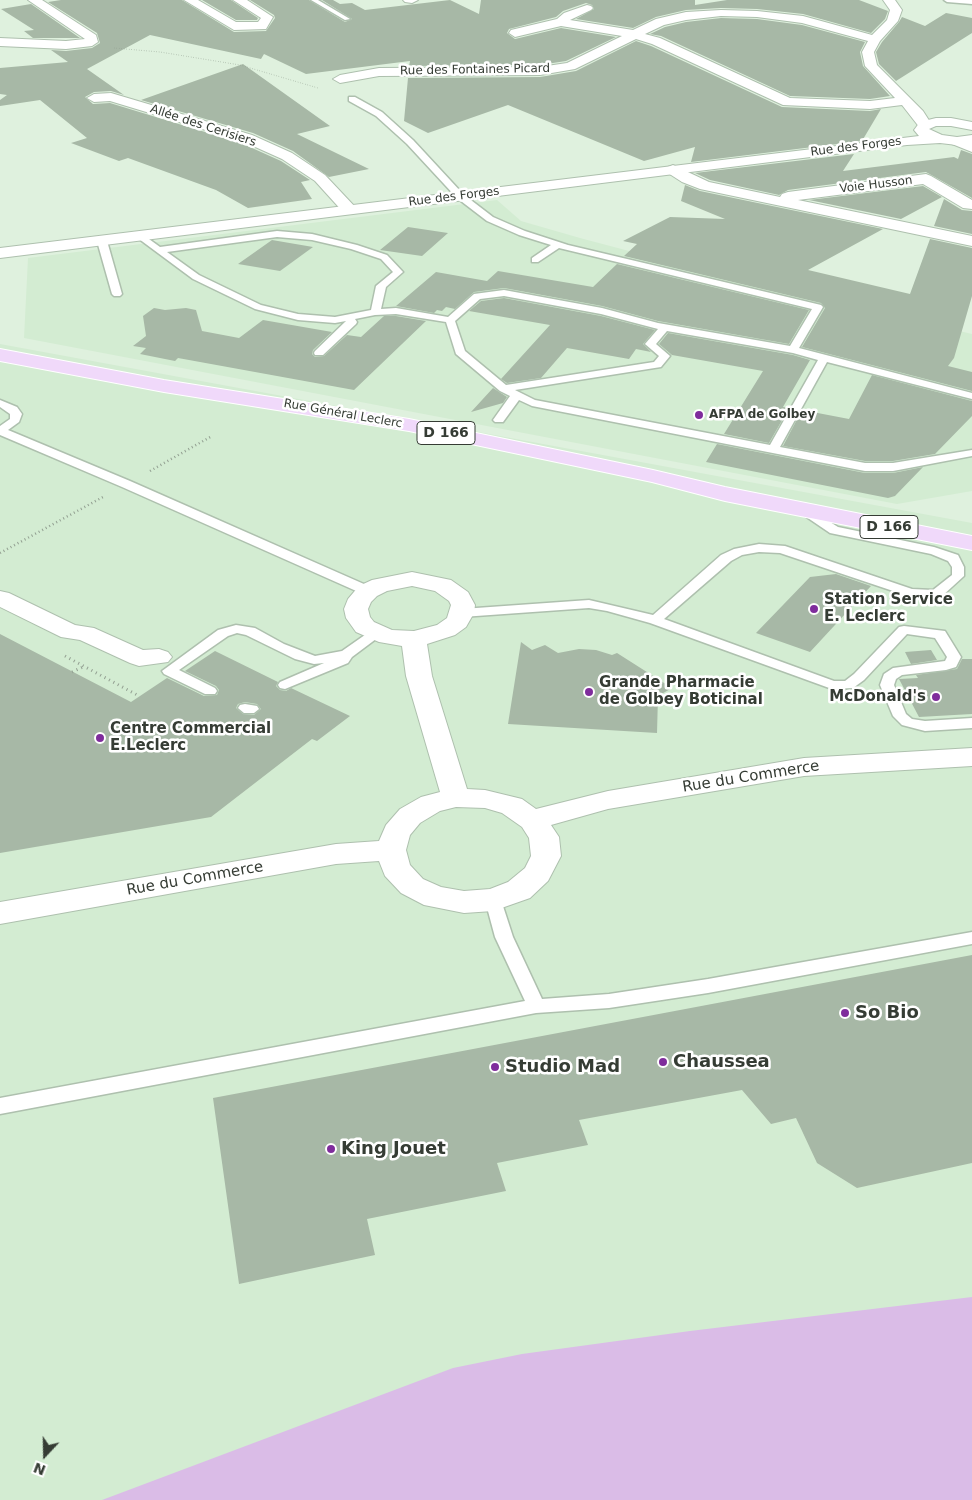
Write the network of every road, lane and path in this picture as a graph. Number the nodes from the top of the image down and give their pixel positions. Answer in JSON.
{"nodes":[{"id":1,"x":34,"y":0,"type":"edge"},
{"id":2,"x":190,"y":0,"type":"edge"},
{"id":3,"x":239,"y":0,"type":"edge"},
{"id":4,"x":314,"y":0,"type":"edge"},
{"id":5,"x":766,"y":0,"type":"edge"},
{"id":6,"x":889,"y":0,"type":"edge"},
{"id":7,"x":947,"y":0,"type":"edge"},
{"id":8,"x":972,"y":2,"type":"edge"},
{"id":9,"x":586,"y":8,"type":"dead end"},
{"id":10,"x":757,"y":14,"type":"junction"},
{"id":11,"x":347,"y":19,"type":"dead end"},
{"id":12,"x":561,"y":22,"type":"junction"},
{"id":13,"x":516,"y":33,"type":"dead end"},
{"id":14,"x":632,"y":34,"type":"junction"},
{"id":15,"x":875,"y":39,"type":"junction"},
{"id":16,"x":0,"y":42,"type":"edge"},
{"id":17,"x":83,"y":44,"type":"junction"},
{"id":18,"x":340,"y":79,"type":"dead end"},
{"id":19,"x":94,"y":98,"type":"dead end"},
{"id":20,"x":352,"y":99,"type":"joint"},
{"id":21,"x":905,"y":101,"type":"junction"},
{"id":22,"x":922,"y":124,"type":"junction"},
{"id":23,"x":972,"y":126,"type":"edge"},
{"id":24,"x":940,"y":139,"type":"junction"},
{"id":25,"x":972,"y":139,"type":"edge"},
{"id":26,"x":957,"y":140,"type":"junction"},
{"id":27,"x":907,"y":141,"type":"junction"},
{"id":28,"x":972,"y":148,"type":"edge"},
{"id":29,"x":674,"y":170,"type":"junction"},
{"id":30,"x":460,"y":196,"type":"junction"},
{"id":31,"x":777,"y":202,"type":"junction"},
{"id":32,"x":969,"y":205,"type":"dead end"},
{"id":33,"x":350,"y":210,"type":"junction"},
{"id":34,"x":139,"y":236,"type":"junction"},
{"id":35,"x":102,"y":241,"type":"junction"},
{"id":36,"x":972,"y":241,"type":"edge"},
{"id":37,"x":557,"y":244,"type":"junction"},
{"id":38,"x":158,"y":250,"type":"junction"},
{"id":39,"x":0,"y":253,"type":"edge"},
{"id":40,"x":535,"y":260,"type":"dead end"},
{"id":41,"x":117,"y":294,"type":"dead end"},
{"id":42,"x":375,"y":312,"type":"junction"},
{"id":43,"x":348,"y":317,"type":"junction"},
{"id":44,"x":450,"y":320,"type":"junction"},
{"id":45,"x":664,"y":328,"type":"junction"},
{"id":46,"x":793,"y":350,"type":"junction"},
{"id":47,"x":319,"y":353,"type":"dead end"},
{"id":48,"x":0,"y":355,"type":"edge"},
{"id":49,"x":824,"y":358,"type":"junction"},
{"id":50,"x":504,"y":389,"type":"junction"},
{"id":51,"x":517,"y":395,"type":"junction"},
{"id":52,"x":972,"y":396,"type":"edge"},
{"id":53,"x":0,"y":403,"type":"edge"},
{"id":54,"x":498,"y":420,"type":"dead end"},
{"id":55,"x":773,"y":450,"type":"junction"},
{"id":56,"x":972,"y":453,"type":"edge"},
{"id":57,"x":806,"y":511,"type":"junction"},
{"id":58,"x":972,"y":542,"type":"edge"},
{"id":59,"x":368,"y":591,"type":"junction"},
{"id":60,"x":0,"y":598,"type":"edge"},
{"id":61,"x":462,"y":613,"type":"junction"},
{"id":62,"x":655,"y":620,"type":"junction"},
{"id":63,"x":377,"y":634,"type":"junction"},
{"id":64,"x":414,"y":639,"type":"junction"},
{"id":65,"x":59,"y":654,"type":"dead end"},
{"id":66,"x":347,"y":654,"type":"junction"},
{"id":67,"x":159,"y":657,"type":"dead end"},
{"id":68,"x":285,"y":685,"type":"dead end"},
{"id":69,"x":210,"y":691,"type":"dead end"},
{"id":70,"x":139,"y":696,"type":"dead end"},
{"id":71,"x":972,"y":723,"type":"edge"},
{"id":72,"x":972,"y":757,"type":"edge"},
{"id":73,"x":456,"y":798,"type":"junction"},
{"id":74,"x":532,"y":820,"type":"junction"},
{"id":75,"x":391,"y":850,"type":"junction"},
{"id":76,"x":493,"y":900,"type":"junction"},
{"id":77,"x":0,"y":913,"type":"edge"},
{"id":78,"x":972,"y":938,"type":"edge"},
{"id":79,"x":536,"y":1006,"type":"junction"},
{"id":80,"x":0,"y":1106,"type":"edge"}],
"edges":[{"from":1,"to":17,"type":"street"},
{"from":2,"to":3,"type":"street"},
{"from":4,"to":11,"type":"lane"},
{"from":5,"to":10,"type":"street"},
{"from":6,"to":15,"type":"street"},
{"from":7,"to":8,"type":"lane"},
{"from":9,"to":12,"type":"street"},
{"from":10,"to":14,"type":"street","name":"Rue des Fontaines Picard"},
{"from":10,"to":15,"type":"street","name":"Rue des Fontaines Picard"},
{"from":12,"to":13,"type":"street"},
{"from":12,"to":14,"type":"street"},
{"from":14,"to":18,"type":"street","name":"Rue des Fontaines Picard"},
{"from":14,"to":21,"type":"street"},
{"from":15,"to":21,"type":"street"},
{"from":16,"to":17,"type":"street"},
{"from":17,"to":20,"type":"path"},
{"from":19,"to":33,"type":"street","name":"Allée des Cerisiers"},
{"from":20,"to":30,"type":"lane"},
{"from":21,"to":22,"type":"street"},
{"from":22,"to":23,"type":"street","name":"Rue des Forges"},
{"from":22,"to":24,"type":"street"},
{"from":22,"to":27,"type":"street","name":"Rue des Forges"},
{"from":24,"to":26,"type":"street"},
{"from":24,"to":27,"type":"street","name":"Rue des Forges"},
{"from":25,"to":26,"type":"street"},
{"from":26,"to":28,"type":"street"},
{"from":27,"to":29,"type":"street","name":"Rue des Forges"},
{"from":29,"to":30,"type":"street","name":"Rue des Forges"},
{"from":29,"to":31,"type":"street","name":"Voie Husson"},
{"from":30,"to":33,"type":"street","name":"Rue des Forges"},
{"from":30,"to":37,"type":"lane"},
{"from":31,"to":32,"type":"street","name":"Voie Husson"},
{"from":31,"to":36,"type":"street","name":"Voie Husson"},
{"from":33,"to":34,"type":"street","name":"Rue des Forges"},
{"from":34,"to":35,"type":"street","name":"Rue des Forges"},
{"from":34,"to":38,"type":"lane"},
{"from":35,"to":39,"type":"street","name":"Rue des Forges"},
{"from":35,"to":41,"type":"lane"},
{"from":37,"to":40,"type":"lane"},
{"from":37,"to":46,"type":"lane"},
{"from":38,"to":42,"type":"lane"},
{"from":38,"to":43,"type":"lane"},
{"from":42,"to":43,"type":"lane"},
{"from":42,"to":44,"type":"lane"},
{"from":43,"to":47,"type":"lane"},
{"from":44,"to":45,"type":"lane"},
{"from":44,"to":50,"type":"lane"},
{"from":45,"to":46,"type":"lane"},
{"from":45,"to":50,"type":"lane"},
{"from":46,"to":49,"type":"lane"},
{"from":48,"to":57,"type":"main road","name":"Rue Général Leclerc","number":"D 166"},
{"from":49,"to":52,"type":"lane"},
{"from":49,"to":55,"type":"lane"},
{"from":50,"to":51,"type":"lane"},
{"from":51,"to":54,"type":"lane"},
{"from":51,"to":55,"type":"lane"},
{"from":53,"to":59,"type":"lane"},
{"from":55,"to":56,"type":"lane"},
{"from":57,"to":58,"type":"main road","name":"Rue Général Leclerc","number":"D 166"},
{"from":57,"to":62,"type":"lane"},
{"from":59,"to":61,"type":"street"},
{"from":59,"to":63,"type":"street"},
{"from":60,"to":67,"type":"street"},
{"from":61,"to":62,"type":"lane"},
{"from":61,"to":64,"type":"street"},
{"from":62,"to":71,"type":"lane"},
{"from":63,"to":64,"type":"street"},
{"from":63,"to":66,"type":"lane"},
{"from":64,"to":73,"type":"street"},
{"from":65,"to":70,"type":"path"},
{"from":66,"to":68,"type":"lane"},
{"from":66,"to":69,"type":"lane"},
{"from":72,"to":74,"type":"street","name":"Rue du Commerce"},
{"from":73,"to":74,"type":"street"},
{"from":73,"to":75,"type":"street"},
{"from":74,"to":76,"type":"street"},
{"from":75,"to":76,"type":"street"},
{"from":75,"to":77,"type":"street","name":"Rue du Commerce"},
{"from":76,"to":79,"type":"lane"},
{"from":78,"to":79,"type":"lane"},
{"from":79,"to":80,"type":"lane"}]}
